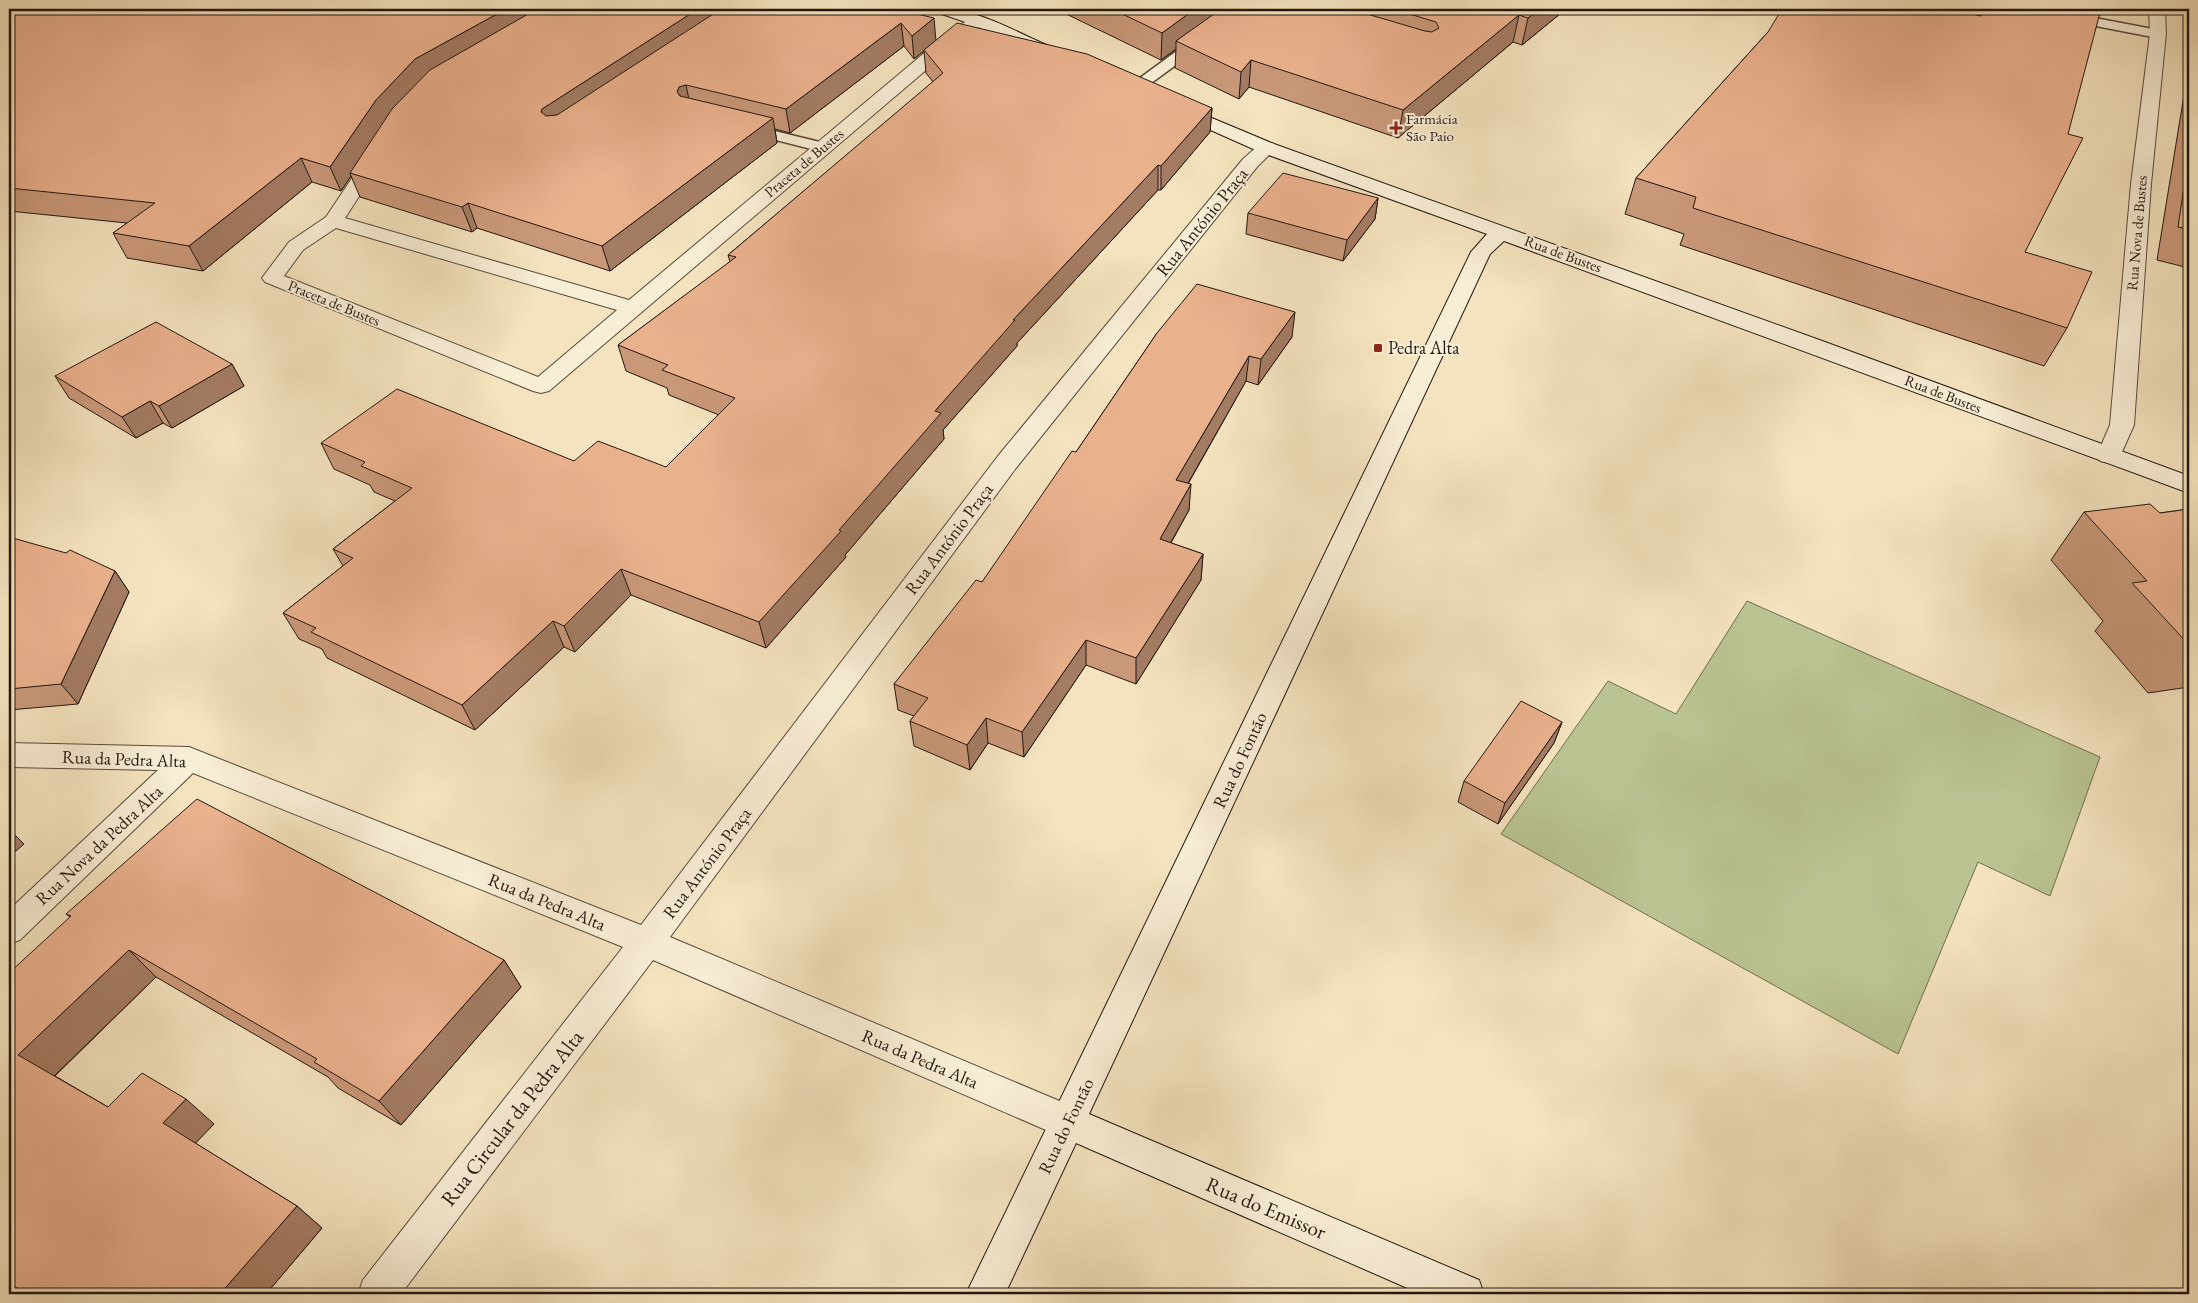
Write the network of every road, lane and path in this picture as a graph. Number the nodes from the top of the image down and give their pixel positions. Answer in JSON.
{"nodes":[{"id":1,"x":942,"y":9,"type":"edge"},
{"id":2,"x":1248,"y":9,"type":"edge"},
{"id":3,"x":1968,"y":9,"type":"edge"},
{"id":4,"x":2028,"y":9,"type":"edge"},
{"id":5,"x":2157,"y":9,"type":"edge"},
{"id":6,"x":977,"y":21,"type":"junction"},
{"id":7,"x":1934,"y":30,"type":"edge"},
{"id":8,"x":2158,"y":34,"type":"junction"},
{"id":9,"x":1055,"y":55,"type":"edge"},
{"id":10,"x":1116,"y":82,"type":"edge"},
{"id":11,"x":1147,"y":95,"type":"junction"},
{"id":12,"x":728,"y":124,"type":"edge"},
{"id":13,"x":388,"y":138,"type":"edge"},
{"id":14,"x":823,"y":147,"type":"junction"},
{"id":15,"x":1267,"y":148,"type":"junction"},
{"id":16,"x":333,"y":221,"type":"junction"},
{"id":17,"x":1501,"y":232,"type":"junction"},
{"id":18,"x":633,"y":308,"type":"junction"},
{"id":19,"x":2109,"y":455,"type":"junction"},
{"id":20,"x":2189,"y":485,"type":"edge"},
{"id":21,"x":9,"y":755,"type":"edge"},
{"id":22,"x":189,"y":759,"type":"junction"},
{"id":23,"x":9,"y":930,"type":"edge"},
{"id":24,"x":647,"y":942,"type":"junction"},
{"id":25,"x":1068,"y":1122,"type":"junction"},
{"id":26,"x":377,"y":1294,"type":"edge"},
{"id":27,"x":985,"y":1294,"type":"edge"},
{"id":28,"x":1465,"y":1294,"type":"edge"}],
"edges":[{"from":1,"to":6,"type":"street"},
{"from":2,"to":11,"type":"lane"},
{"from":3,"to":7,"type":"lane"},
{"from":4,"to":8,"type":"lane"},
{"from":5,"to":8,"type":"street","name":"Rua Nova de Bustes"},
{"from":6,"to":9,"type":"street"},
{"from":6,"to":14,"type":"street","name":"Praceta de Bustes"},
{"from":8,"to":19,"type":"street","name":"Rua Nova de Bustes"},
{"from":10,"to":11,"type":"street","name":"Rua de Bustes"},
{"from":11,"to":15,"type":"street","name":"Rua de Bustes"},
{"from":12,"to":14,"type":"lane"},
{"from":13,"to":16,"type":"street"},
{"from":14,"to":18,"type":"street","name":"Praceta de Bustes"},
{"from":15,"to":17,"type":"street","name":"Rua de Bustes"},
{"from":15,"to":24,"type":"street","name":"Rua António Praça"},
{"from":16,"to":18,"type":"street"},
{"from":16,"to":18,"type":"street","name":"Praceta de Bustes"},
{"from":17,"to":19,"type":"street","name":"Rua de Bustes"},
{"from":17,"to":25,"type":"street","name":"Rua do Fontão"},
{"from":19,"to":20,"type":"street","name":"Rua de Bustes"},
{"from":21,"to":22,"type":"street","name":"Rua da Pedra Alta"},
{"from":22,"to":23,"type":"street","name":"Rua Nova da Pedra Alta"},
{"from":22,"to":24,"type":"street","name":"Rua da Pedra Alta"},
{"from":24,"to":25,"type":"street","name":"Rua da Pedra Alta"},
{"from":24,"to":26,"type":"street","name":"Rua Circular da Pedra Alta"},
{"from":25,"to":27,"type":"street","name":"Rua do Fontão"},
{"from":25,"to":28,"type":"street","name":"Rua do Emissor"}]}
